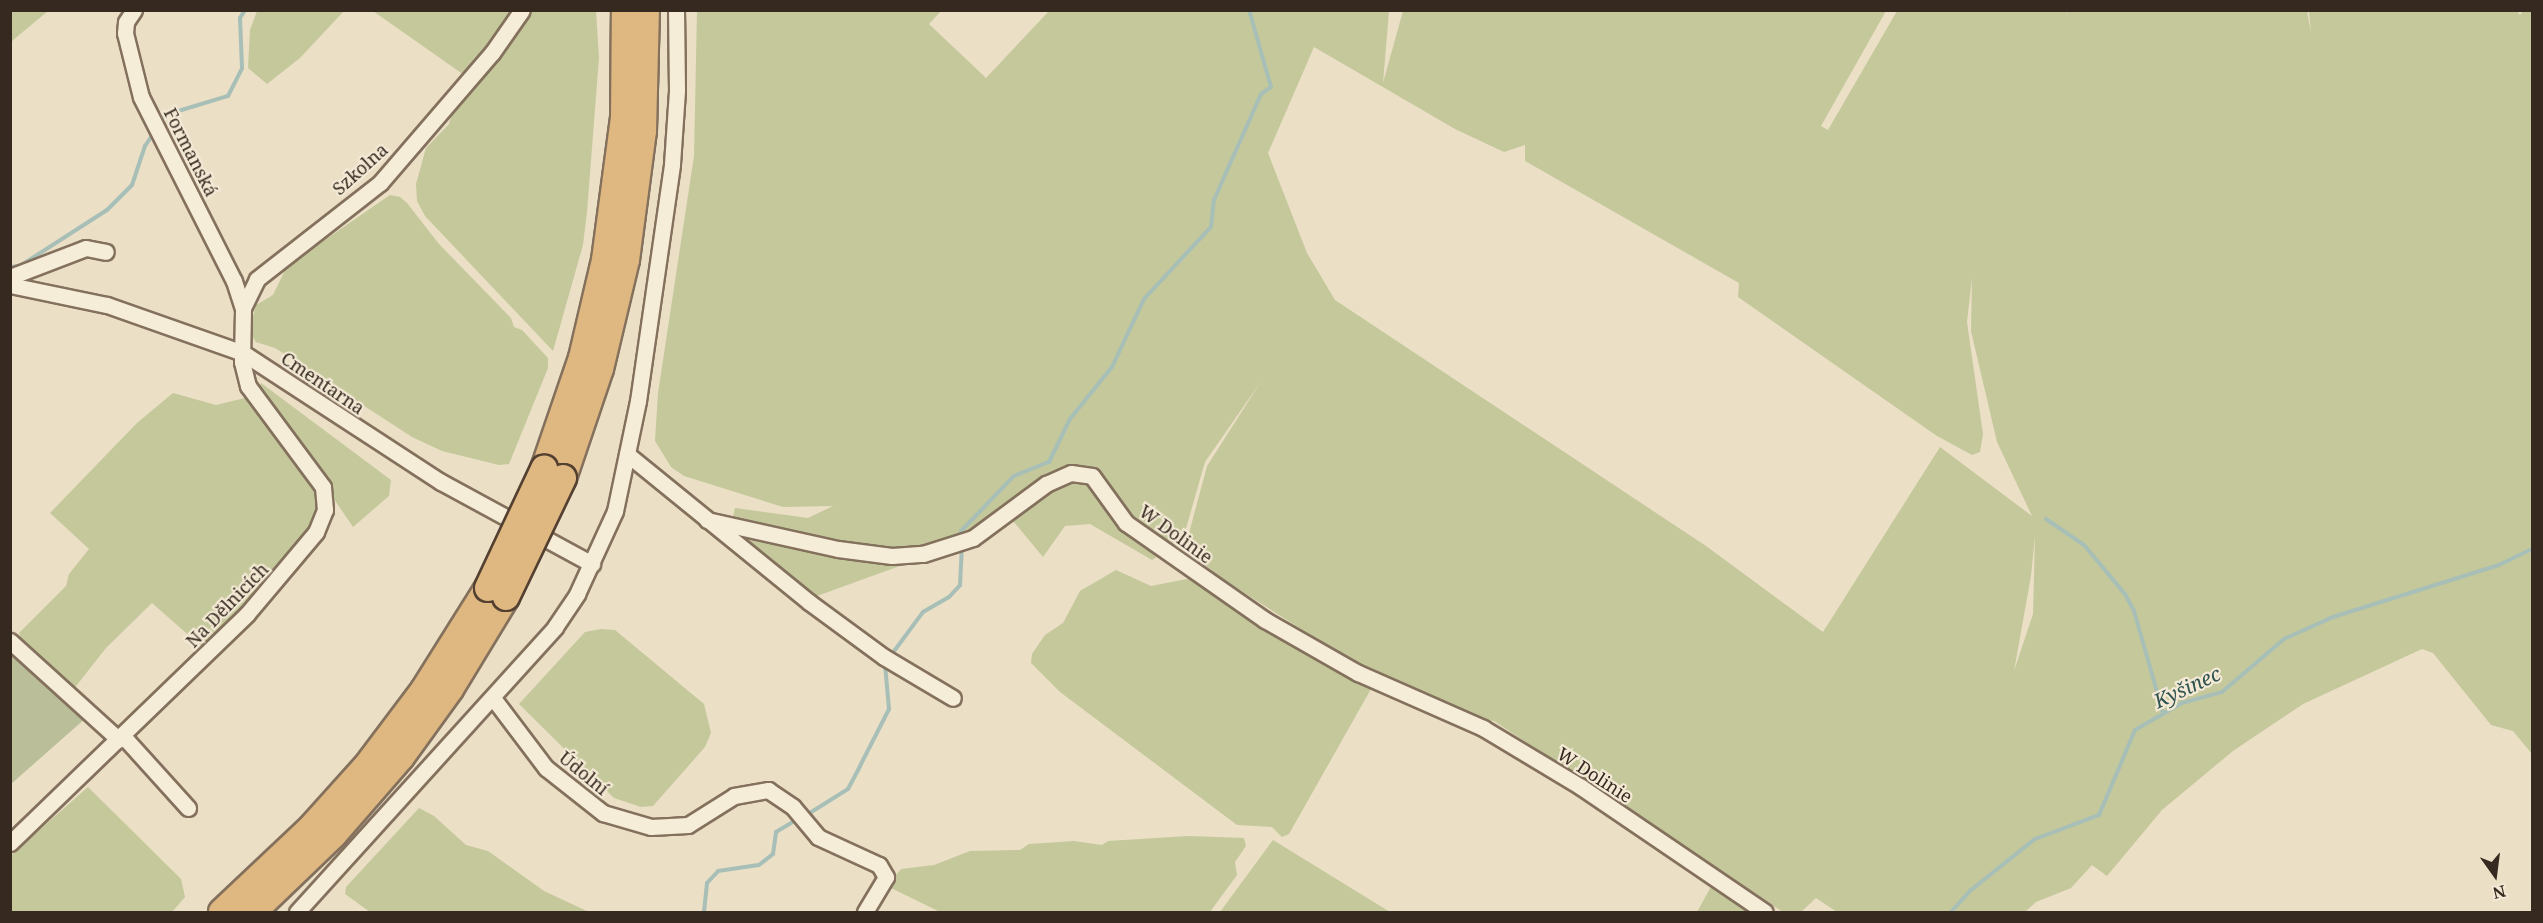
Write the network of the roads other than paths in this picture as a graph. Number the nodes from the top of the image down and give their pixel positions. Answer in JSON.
{"nodes":[{"id":1,"x":135,"y":10,"type":"edge"},
{"id":2,"x":522,"y":10,"type":"edge"},
{"id":3,"x":625,"y":10,"type":"edge"},
{"id":4,"x":646,"y":10,"type":"edge"},
{"id":5,"x":676,"y":10,"type":"edge"},
{"id":6,"x":106,"y":252,"type":"dead end"},
{"id":7,"x":10,"y":277,"type":"edge"},
{"id":8,"x":257,"y":279,"type":"junction"},
{"id":9,"x":234,"y":281,"type":"junction"},
{"id":10,"x":10,"y":285,"type":"edge"},
{"id":11,"x":243,"y":308,"type":"junction"},
{"id":12,"x":243,"y":353,"type":"junction"},
{"id":13,"x":627,"y":454,"type":"junction"},
{"id":14,"x":553,"y":474,"type":"junction"},
{"id":15,"x":707,"y":520,"type":"junction"},
{"id":16,"x":592,"y":564,"type":"junction"},
{"id":17,"x":497,"y":592,"type":"junction"},
{"id":18,"x":10,"y":641,"type":"edge"},
{"id":19,"x":493,"y":698,"type":"junction"},
{"id":20,"x":953,"y":698,"type":"dead end"},
{"id":21,"x":121,"y":738,"type":"junction"},
{"id":22,"x":188,"y":808,"type":"dead end"},
{"id":23,"x":10,"y":843,"type":"edge"},
{"id":24,"x":222,"y":912,"type":"edge"},
{"id":25,"x":253,"y":912,"type":"edge"},
{"id":26,"x":297,"y":912,"type":"edge"},
{"id":27,"x":865,"y":912,"type":"edge"},
{"id":28,"x":1765,"y":912,"type":"edge"}],
"edges":[{"from":1,"to":9,"type":"street","name":"Formanská"},
{"from":2,"to":8,"type":"street","name":"Szkolna"},
{"from":3,"to":14,"type":"highway"},
{"from":4,"to":14,"type":"highway"},
{"from":5,"to":13,"type":"street"},
{"from":6,"to":7,"type":"street"},
{"from":8,"to":9,"type":"street"},
{"from":8,"to":11,"type":"street","name":"Szkolna"},
{"from":9,"to":11,"type":"street","name":"Formanská"},
{"from":10,"to":12,"type":"street","name":"Cmentarna"},
{"from":11,"to":12,"type":"street","name":"Szkolna"},
{"from":12,"to":16,"type":"street","name":"Cmentarna"},
{"from":12,"to":21,"type":"street","name":"Na Dělnicích"},
{"from":13,"to":15,"type":"street"},
{"from":13,"to":16,"type":"street"},
{"from":14,"to":17,"type":"highway","bridge":true},
{"from":15,"to":20,"type":"street"},
{"from":15,"to":28,"type":"street","name":"W Dolinie"},
{"from":16,"to":19,"type":"street"},
{"from":17,"to":24,"type":"highway"},
{"from":17,"to":25,"type":"highway"},
{"from":18,"to":21,"type":"street"},
{"from":19,"to":26,"type":"street"},
{"from":19,"to":27,"type":"street","name":"Údolní"},
{"from":21,"to":22,"type":"street"},
{"from":21,"to":23,"type":"street","name":"Na Dělnicích"}]}
